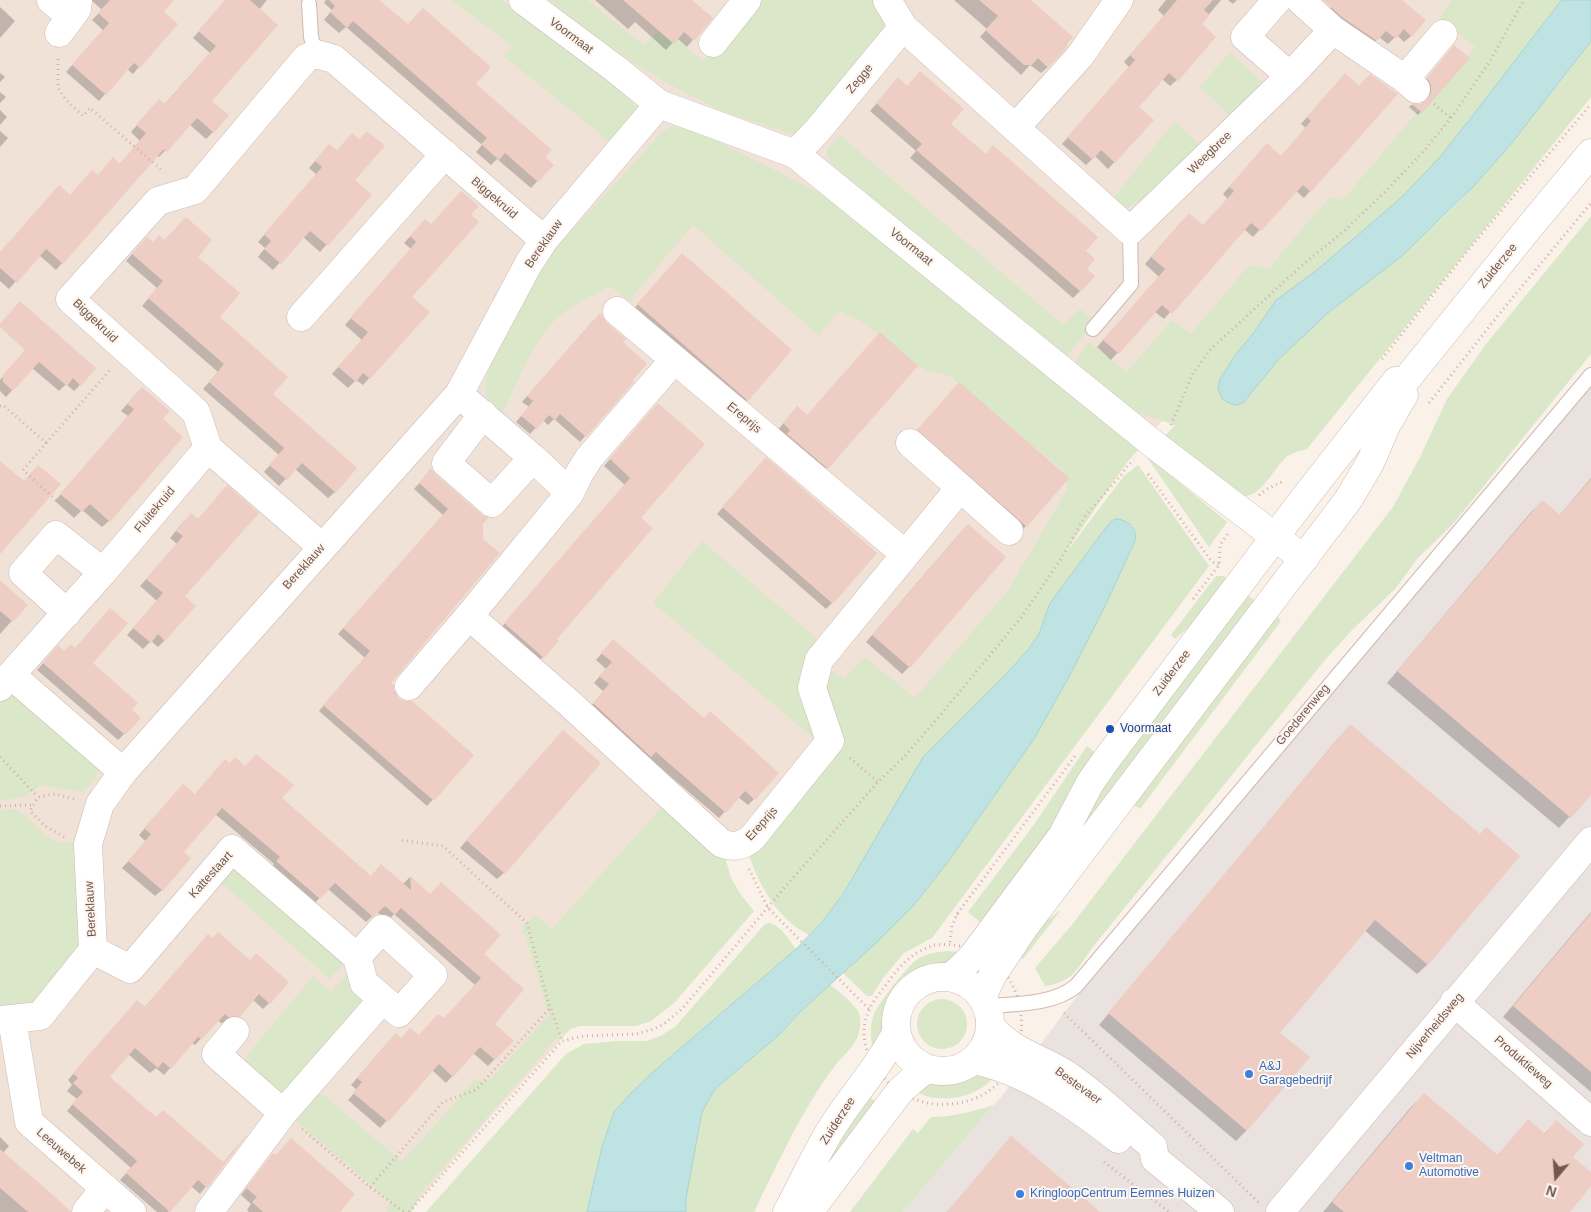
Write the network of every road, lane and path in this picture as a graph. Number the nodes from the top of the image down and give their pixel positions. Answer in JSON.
{"nodes":[{"id":1,"x":524,"y":0,"type":"edge"},
{"id":2,"x":747,"y":0,"type":"edge"},
{"id":3,"x":886,"y":0,"type":"edge"},
{"id":4,"x":1119,"y":0,"type":"edge"},
{"id":5,"x":1277,"y":0,"type":"edge"},
{"id":6,"x":1300,"y":0,"type":"edge"},
{"id":7,"x":1524,"y":0,"type":"edge"},
{"id":8,"x":308,"y":4,"type":"dead end"},
{"id":9,"x":65,"y":12,"type":"edge"},
{"id":10,"x":903,"y":27,"type":"junction"},
{"id":11,"x":1333,"y":30,"type":"junction"},
{"id":12,"x":1444,"y":34,"type":"dead end"},
{"id":13,"x":713,"y":43,"type":"dead end"},
{"id":14,"x":316,"y":54,"type":"junction"},
{"id":15,"x":1290,"y":76,"type":"junction"},
{"id":16,"x":1419,"y":91,"type":"junction"},
{"id":17,"x":659,"y":104,"type":"junction"},
{"id":18,"x":1591,"y":104,"type":"edge"},
{"id":19,"x":1451,"y":118,"type":"junction"},
{"id":20,"x":1016,"y":127,"type":"junction"},
{"id":21,"x":1591,"y":153,"type":"edge"},
{"id":22,"x":444,"y":154,"type":"junction"},
{"id":23,"x":795,"y":154,"type":"junction"},
{"id":24,"x":187,"y":192,"type":"junction"},
{"id":25,"x":1130,"y":231,"type":"junction"},
{"id":26,"x":544,"y":240,"type":"junction"},
{"id":27,"x":617,"y":311,"type":"dead end"},
{"id":28,"x":301,"y":317,"type":"dead end"},
{"id":29,"x":1093,"y":329,"type":"dead end"},
{"id":30,"x":127,"y":350,"type":"junction"},
{"id":31,"x":674,"y":360,"type":"junction"},
{"id":32,"x":1376,"y":366,"type":"dead end"},
{"id":33,"x":1591,"y":374,"type":"edge"},
{"id":34,"x":1406,"y":380,"type":"junction"},
{"id":35,"x":459,"y":394,"type":"junction"},
{"id":36,"x":1,"y":405,"type":"edge"},
{"id":37,"x":482,"y":414,"type":"junction"},
{"id":38,"x":1167,"y":429,"type":"dead end"},
{"id":39,"x":46,"y":443,"type":"junction"},
{"id":40,"x":910,"y":443,"type":"dead end"},
{"id":41,"x":208,"y":448,"type":"junction"},
{"id":42,"x":533,"y":458,"type":"junction"},
{"id":43,"x":1140,"y":462,"type":"dead end"},
{"id":44,"x":1145,"y":470,"type":"dead end"},
{"id":45,"x":1288,"y":476,"type":"dead end"},
{"id":46,"x":960,"y":488,"type":"junction"},
{"id":47,"x":570,"y":494,"type":"junction"},
{"id":48,"x":1255,"y":500,"type":"dead end"},
{"id":49,"x":1233,"y":527,"type":"dead end"},
{"id":50,"x":1009,"y":531,"type":"dead end"},
{"id":51,"x":56,"y":535,"type":"junction"},
{"id":52,"x":1275,"y":537,"type":"junction"},
{"id":53,"x":322,"y":547,"type":"junction"},
{"id":54,"x":905,"y":554,"type":"junction"},
{"id":55,"x":1304,"y":559,"type":"junction"},
{"id":56,"x":103,"y":572,"type":"junction"},
{"id":57,"x":67,"y":613,"type":"junction"},
{"id":58,"x":469,"y":616,"type":"junction"},
{"id":59,"x":6,"y":681,"type":"edge"},
{"id":60,"x":409,"y":686,"type":"dead end"},
{"id":61,"x":830,"y":741,"type":"junction"},
{"id":62,"x":0,"y":757,"type":"edge"},
{"id":63,"x":123,"y":772,"type":"junction"},
{"id":64,"x":878,"y":782,"type":"junction"},
{"id":65,"x":38,"y":796,"type":"junction"},
{"id":66,"x":100,"y":804,"type":"junction"},
{"id":67,"x":34,"y":805,"type":"junction"},
{"id":68,"x":0,"y":806,"type":"edge"},
{"id":69,"x":400,"y":840,"type":"dead end"},
{"id":70,"x":1591,"y":841,"type":"edge"},
{"id":71,"x":88,"y":844,"type":"junction"},
{"id":72,"x":739,"y":845,"type":"junction"},
{"id":73,"x":768,"y":908,"type":"junction"},
{"id":74,"x":957,"y":914,"type":"dead end"},
{"id":75,"x":961,"y":917,"type":"dead end"},
{"id":76,"x":950,"y":945,"type":"dead end"},
{"id":77,"x":92,"y":950,"type":"junction"},
{"id":78,"x":356,"y":957,"type":"junction"},
{"id":79,"x":950,"y":977,"type":"junction"},
{"id":80,"x":1050,"y":998,"type":"junction"},
{"id":81,"x":382,"y":1000,"type":"junction"},
{"id":82,"x":1454,"y":1002,"type":"junction"},
{"id":83,"x":550,"y":1008,"type":"junction"},
{"id":84,"x":986,"y":1009,"type":"junction"},
{"id":85,"x":869,"y":1010,"type":"junction"},
{"id":86,"x":6,"y":1019,"type":"edge"},
{"id":87,"x":235,"y":1031,"type":"dead end"},
{"id":88,"x":896,"y":1033,"type":"junction"},
{"id":89,"x":562,"y":1041,"type":"junction"},
{"id":90,"x":866,"y":1050,"type":"dead end"},
{"id":91,"x":973,"y":1060,"type":"junction"},
{"id":92,"x":928,"y":1069,"type":"junction"},
{"id":93,"x":999,"y":1081,"type":"dead end"},
{"id":94,"x":922,"y":1102,"type":"dead end"},
{"id":95,"x":283,"y":1113,"type":"junction"},
{"id":96,"x":1591,"y":1122,"type":"edge"},
{"id":97,"x":1155,"y":1158,"type":"junction"},
{"id":98,"x":370,"y":1187,"type":"junction"},
{"id":99,"x":105,"y":1188,"type":"junction"},
{"id":100,"x":1269,"y":1207,"type":"edge"},
{"id":101,"x":221,"y":1208,"type":"edge"},
{"id":102,"x":1217,"y":1211,"type":"edge"},
{"id":103,"x":86,"y":1212,"type":"edge"},
{"id":104,"x":132,"y":1212,"type":"edge"},
{"id":105,"x":404,"y":1212,"type":"edge"},
{"id":106,"x":409,"y":1212,"type":"edge"},
{"id":107,"x":787,"y":1212,"type":"edge"},
{"id":108,"x":809,"y":1212,"type":"edge"}],
"edges":[{"from":1,"to":17,"type":"street","name":"Voormaat"},
{"from":2,"to":13,"type":"street"},
{"from":3,"to":10,"type":"street"},
{"from":4,"to":20,"type":"street"},
{"from":5,"to":15,"type":"street"},
{"from":6,"to":11,"type":"street"},
{"from":7,"to":19,"type":"path"},
{"from":8,"to":14,"type":"lane"},
{"from":9,"to":24,"type":"path"},
{"from":10,"to":20,"type":"street"},
{"from":10,"to":23,"type":"street","name":"Zegge"},
{"from":11,"to":15,"type":"street","name":"Weegbree"},
{"from":11,"to":16,"type":"street"},
{"from":12,"to":16,"type":"street"},
{"from":14,"to":22,"type":"street","name":"Biggekruid"},
{"from":14,"to":24,"type":"street","name":"Biggekruid"},
{"from":15,"to":25,"type":"street","name":"Weegbree"},
{"from":16,"to":19,"type":"path"},
{"from":17,"to":23,"type":"street","name":"Voormaat"},
{"from":17,"to":26,"type":"street","name":"Bereklauw"},
{"from":18,"to":32,"type":"path"},
{"from":19,"to":38,"type":"path"},
{"from":20,"to":25,"type":"street"},
{"from":21,"to":34,"type":"street","name":"Zuiderzee"},
{"from":22,"to":26,"type":"street","name":"Biggekruid"},
{"from":22,"to":28,"type":"street"},
{"from":23,"to":52,"type":"street","name":"Voormaat"},
{"from":24,"to":30,"type":"street","name":"Biggekruid"},
{"from":25,"to":29,"type":"lane"},
{"from":26,"to":35,"type":"street","name":"Bereklauw"},
{"from":27,"to":31,"type":"street","name":"Ereprijs"},
{"from":30,"to":39,"type":"path"},
{"from":30,"to":41,"type":"street","name":"Biggekruid"},
{"from":31,"to":47,"type":"street"},
{"from":31,"to":54,"type":"street","name":"Ereprijs"},
{"from":33,"to":80,"type":"lane","name":"Goederenweg"},
{"from":34,"to":52,"type":"street","name":"Zuiderzee"},
{"from":34,"to":55,"type":"street","name":"Zuiderzee"},
{"from":35,"to":37,"type":"street"},
{"from":35,"to":53,"type":"street","name":"Bereklauw"},
{"from":36,"to":39,"type":"path"},
{"from":37,"to":42,"type":"street"},
{"from":37,"to":42,"type":"street"},
{"from":39,"to":51,"type":"path"},
{"from":40,"to":46,"type":"street"},
{"from":41,"to":53,"type":"street"},
{"from":41,"to":56,"type":"street","name":"Fluitekruid"},
{"from":42,"to":47,"type":"street"},
{"from":43,"to":64,"type":"path"},
{"from":44,"to":49,"type":"path"},
{"from":45,"to":48,"type":"path"},
{"from":46,"to":50,"type":"street"},
{"from":46,"to":54,"type":"street"},
{"from":47,"to":58,"type":"street"},
{"from":51,"to":56,"type":"street"},
{"from":51,"to":57,"type":"street"},
{"from":52,"to":55,"type":"street","name":"Voormaat"},
{"from":52,"to":79,"type":"street","name":"Zuiderzee"},
{"from":53,"to":63,"type":"street","name":"Bereklauw"},
{"from":54,"to":61,"type":"street"},
{"from":55,"to":84,"type":"street","name":"Zuiderzee"},
{"from":56,"to":57,"type":"street","name":"Fluitekruid"},
{"from":57,"to":59,"type":"street","name":"Fluitekruid"},
{"from":58,"to":60,"type":"street"},
{"from":58,"to":72,"type":"street","name":"Ereprijs"},
{"from":59,"to":63,"type":"street","name":"Fluitekruid"},
{"from":61,"to":64,"type":"path"},
{"from":61,"to":72,"type":"street","name":"Ereprijs"},
{"from":62,"to":65,"type":"path"},
{"from":63,"to":66,"type":"street","name":"Bereklauw"},
{"from":64,"to":73,"type":"path"},
{"from":65,"to":66,"type":"path"},
{"from":65,"to":67,"type":"path"},
{"from":66,"to":71,"type":"street","name":"Bereklauw"},
{"from":67,"to":68,"type":"path"},
{"from":67,"to":71,"type":"path"},
{"from":69,"to":83,"type":"path"},
{"from":70,"to":82,"type":"street","name":"Nijverheidsweg"},
{"from":71,"to":77,"type":"street","name":"Bereklauw"},
{"from":72,"to":73,"type":"path"},
{"from":73,"to":85,"type":"path"},
{"from":73,"to":89,"type":"path"},
{"from":74,"to":75,"type":"path"},
{"from":76,"to":85,"type":"path"},
{"from":77,"to":78,"type":"street","name":"Kattestaart"},
{"from":77,"to":86,"type":"street","name":"Bereklauw"},
{"from":78,"to":81,"type":"street"},
{"from":78,"to":81,"type":"street"},
{"from":79,"to":84,"type":"street"},
{"from":79,"to":88,"type":"street"},
{"from":80,"to":84,"type":"lane","name":"Goederenweg"},
{"from":80,"to":100,"type":"path"},
{"from":81,"to":95,"type":"street"},
{"from":82,"to":96,"type":"street","name":"Produktieweg"},
{"from":82,"to":100,"type":"street","name":"Nijverheidsweg"},
{"from":83,"to":89,"type":"path"},
{"from":83,"to":98,"type":"path"},
{"from":84,"to":91,"type":"street"},
{"from":84,"to":97,"type":"street","name":"Bestevaer"},
{"from":85,"to":90,"type":"path"},
{"from":86,"to":99,"type":"street","name":"Leeuwebek"},
{"from":87,"to":95,"type":"street"},
{"from":88,"to":92,"type":"street"},
{"from":88,"to":107,"type":"street","name":"Zuiderzee"},
{"from":89,"to":106,"type":"path"},
{"from":91,"to":92,"type":"street"},
{"from":91,"to":97,"type":"street","name":"Bestevaer"},
{"from":92,"to":108,"type":"street"},
{"from":93,"to":94,"type":"path"},
{"from":95,"to":98,"type":"path"},
{"from":95,"to":101,"type":"street"},
{"from":97,"to":102,"type":"street","name":"Bestevaer"},
{"from":98,"to":105,"type":"path"},
{"from":99,"to":103,"type":"street"},
{"from":99,"to":104,"type":"street","name":"Leeuwebek"}]}
